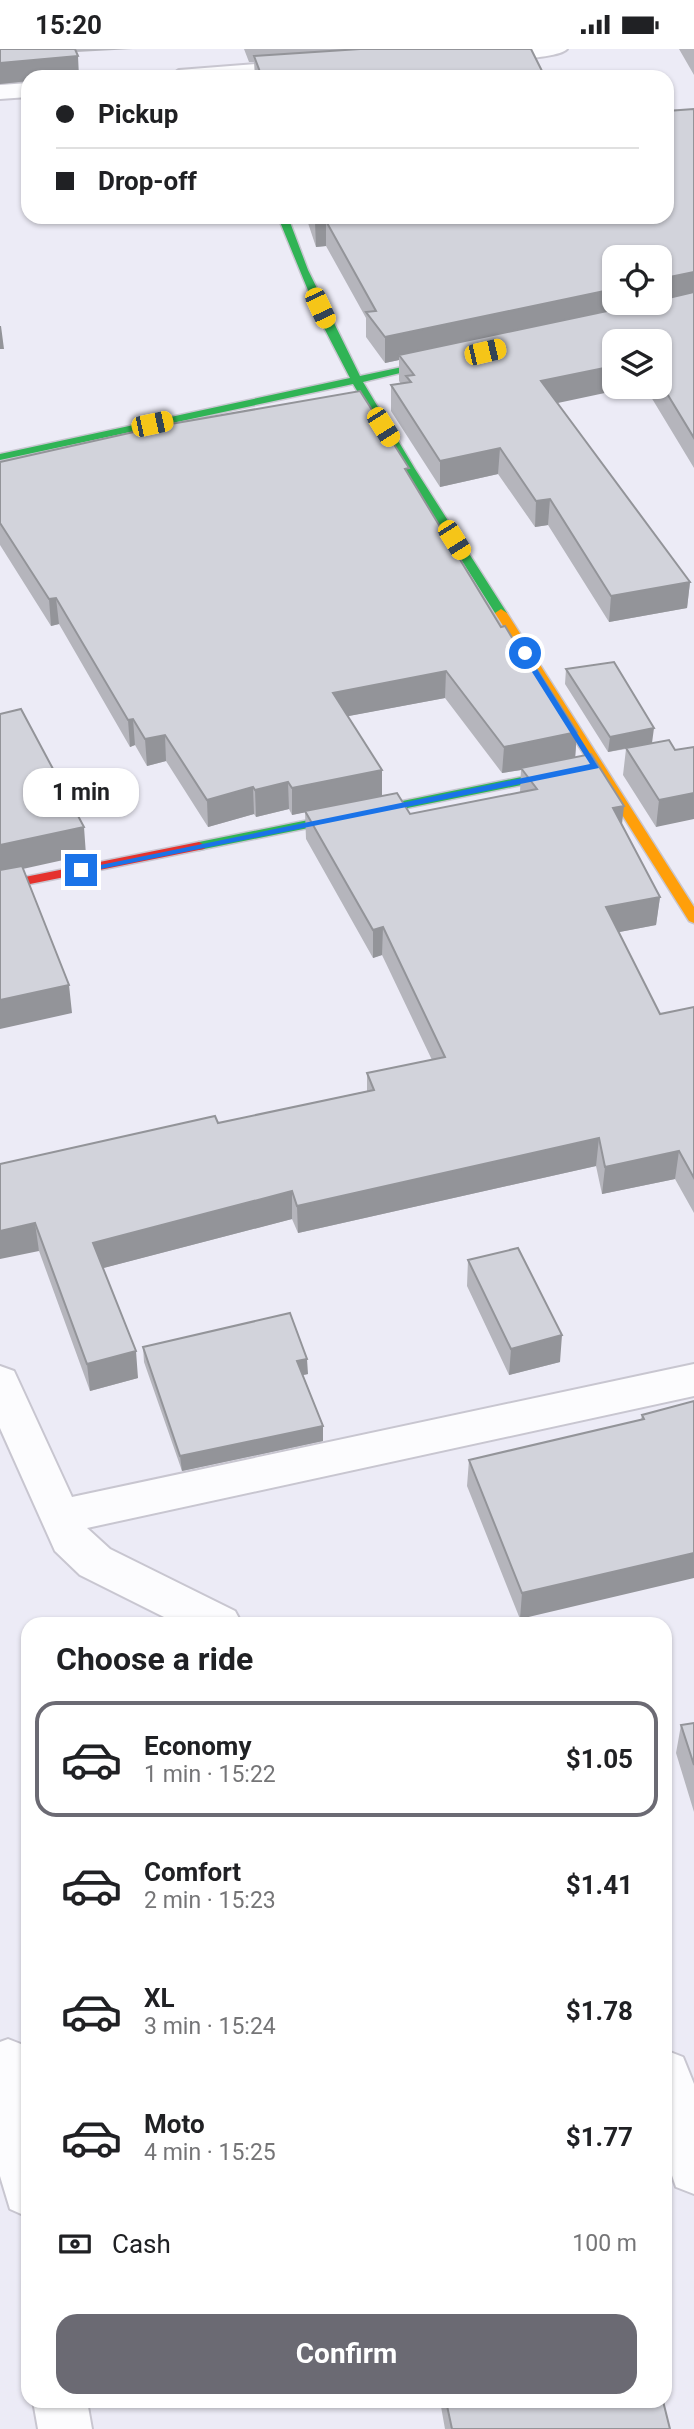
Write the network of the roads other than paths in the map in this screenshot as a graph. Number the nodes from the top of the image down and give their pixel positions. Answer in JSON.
{"nodes":[{"id":1,"x":226,"y":49,"type":"edge"},
{"id":2,"x":556,"y":49,"type":"edge"},
{"id":3,"x":458,"y":56,"type":"edge"},
{"id":4,"x":332,"y":65,"type":"edge"},
{"id":5,"x":234,"y":70,"type":"edge"},
{"id":6,"x":284,"y":70,"type":"edge"},
{"id":7,"x":21,"y":90,"type":"edge"},
{"id":8,"x":0,"y":92,"type":"edge"},
{"id":9,"x":285,"y":224,"type":"edge"},
{"id":10,"x":463,"y":357,"type":"edge"},
{"id":11,"x":355,"y":381,"type":"junction"},
{"id":12,"x":0,"y":457,"type":"edge"},
{"id":13,"x":620,"y":761,"type":"dead end"},
{"id":14,"x":595,"y":766,"type":"junction"},
{"id":15,"x":0,"y":886,"type":"edge"},
{"id":16,"x":694,"y":918,"type":"edge"},
{"id":17,"x":694,"y":1380,"type":"edge"},
{"id":18,"x":0,"y":1383,"type":"edge"},
{"id":19,"x":60,"y":1517,"type":"junction"},
{"id":20,"x":206,"y":1617,"type":"edge"},
{"id":21,"x":8,"y":2063,"type":"dead end"},
{"id":22,"x":672,"y":2092,"type":"edge"},
{"id":23,"x":21,"y":2146,"type":"edge"},
{"id":24,"x":694,"y":2169,"type":"edge"},
{"id":25,"x":61,"y":2408,"type":"edge"},
{"id":26,"x":65,"y":2429,"type":"edge"}],
"edges":[{"from":1,"to":5,"type":"street"},
{"from":2,"to":3,"type":"street"},
{"from":4,"to":6,"type":"street"},
{"from":7,"to":8,"type":"street"},
{"from":9,"to":11,"type":"street"},
{"from":10,"to":11,"type":"street"},
{"from":11,"to":12,"type":"street"},
{"from":11,"to":14,"type":"street"},
{"from":13,"to":14,"type":"street"},
{"from":14,"to":15,"type":"street"},
{"from":14,"to":16,"type":"street"},
{"from":17,"to":19,"type":"street"},
{"from":18,"to":19,"type":"street"},
{"from":19,"to":20,"type":"street"},
{"from":21,"to":23,"type":"street"},
{"from":22,"to":24,"type":"street"},
{"from":25,"to":26,"type":"street"}]}
